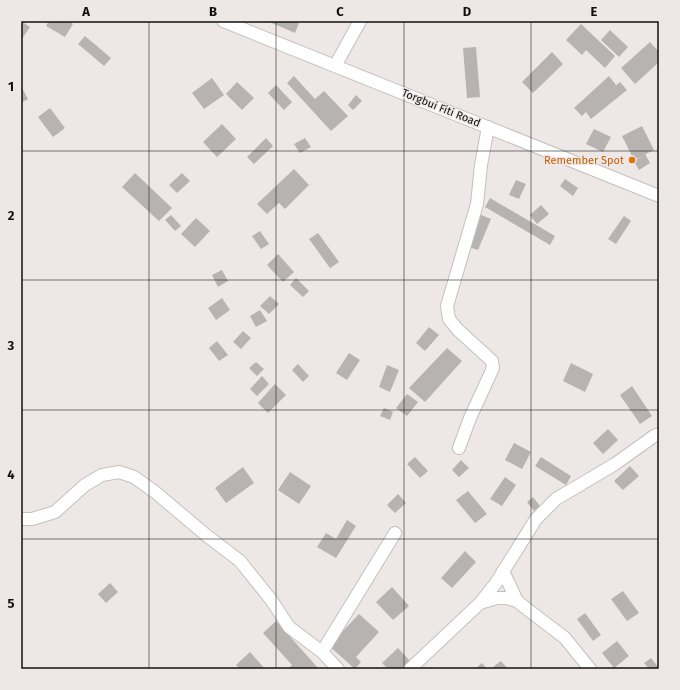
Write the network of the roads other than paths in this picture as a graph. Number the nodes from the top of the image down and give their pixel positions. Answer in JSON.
{"nodes":[{"id":1,"x":223,"y":21,"type":"edge"},
{"id":2,"x":360,"y":21,"type":"edge"},
{"id":3,"x":335,"y":66,"type":"junction"},
{"id":4,"x":488,"y":127,"type":"junction"},
{"id":5,"x":659,"y":196,"type":"edge"},
{"id":6,"x":659,"y":434,"type":"edge"},
{"id":7,"x":459,"y":448,"type":"dead end"},
{"id":8,"x":21,"y":519,"type":"edge"},
{"id":9,"x":395,"y":533,"type":"dead end"},
{"id":10,"x":503,"y":571,"type":"junction"},
{"id":11,"x":517,"y":601,"type":"junction"},
{"id":12,"x":480,"y":602,"type":"junction"},
{"id":13,"x":322,"y":652,"type":"junction"},
{"id":14,"x":338,"y":669,"type":"edge"},
{"id":15,"x":410,"y":669,"type":"edge"},
{"id":16,"x":590,"y":669,"type":"edge"}],
"edges":[{"from":1,"to":3,"type":"street","name":"Torgbui Fiti Road"},
{"from":2,"to":3,"type":"street"},
{"from":3,"to":4,"type":"street","name":"Torgbui Fiti Road"},
{"from":4,"to":5,"type":"street","name":"Torgbui Fiti Road"},
{"from":4,"to":7,"type":"street"},
{"from":6,"to":10,"type":"street"},
{"from":8,"to":13,"type":"street"},
{"from":9,"to":13,"type":"street"},
{"from":10,"to":11,"type":"street"},
{"from":10,"to":12,"type":"street"},
{"from":11,"to":12,"type":"street"},
{"from":11,"to":16,"type":"street"},
{"from":12,"to":15,"type":"street"},
{"from":13,"to":14,"type":"street"}]}
